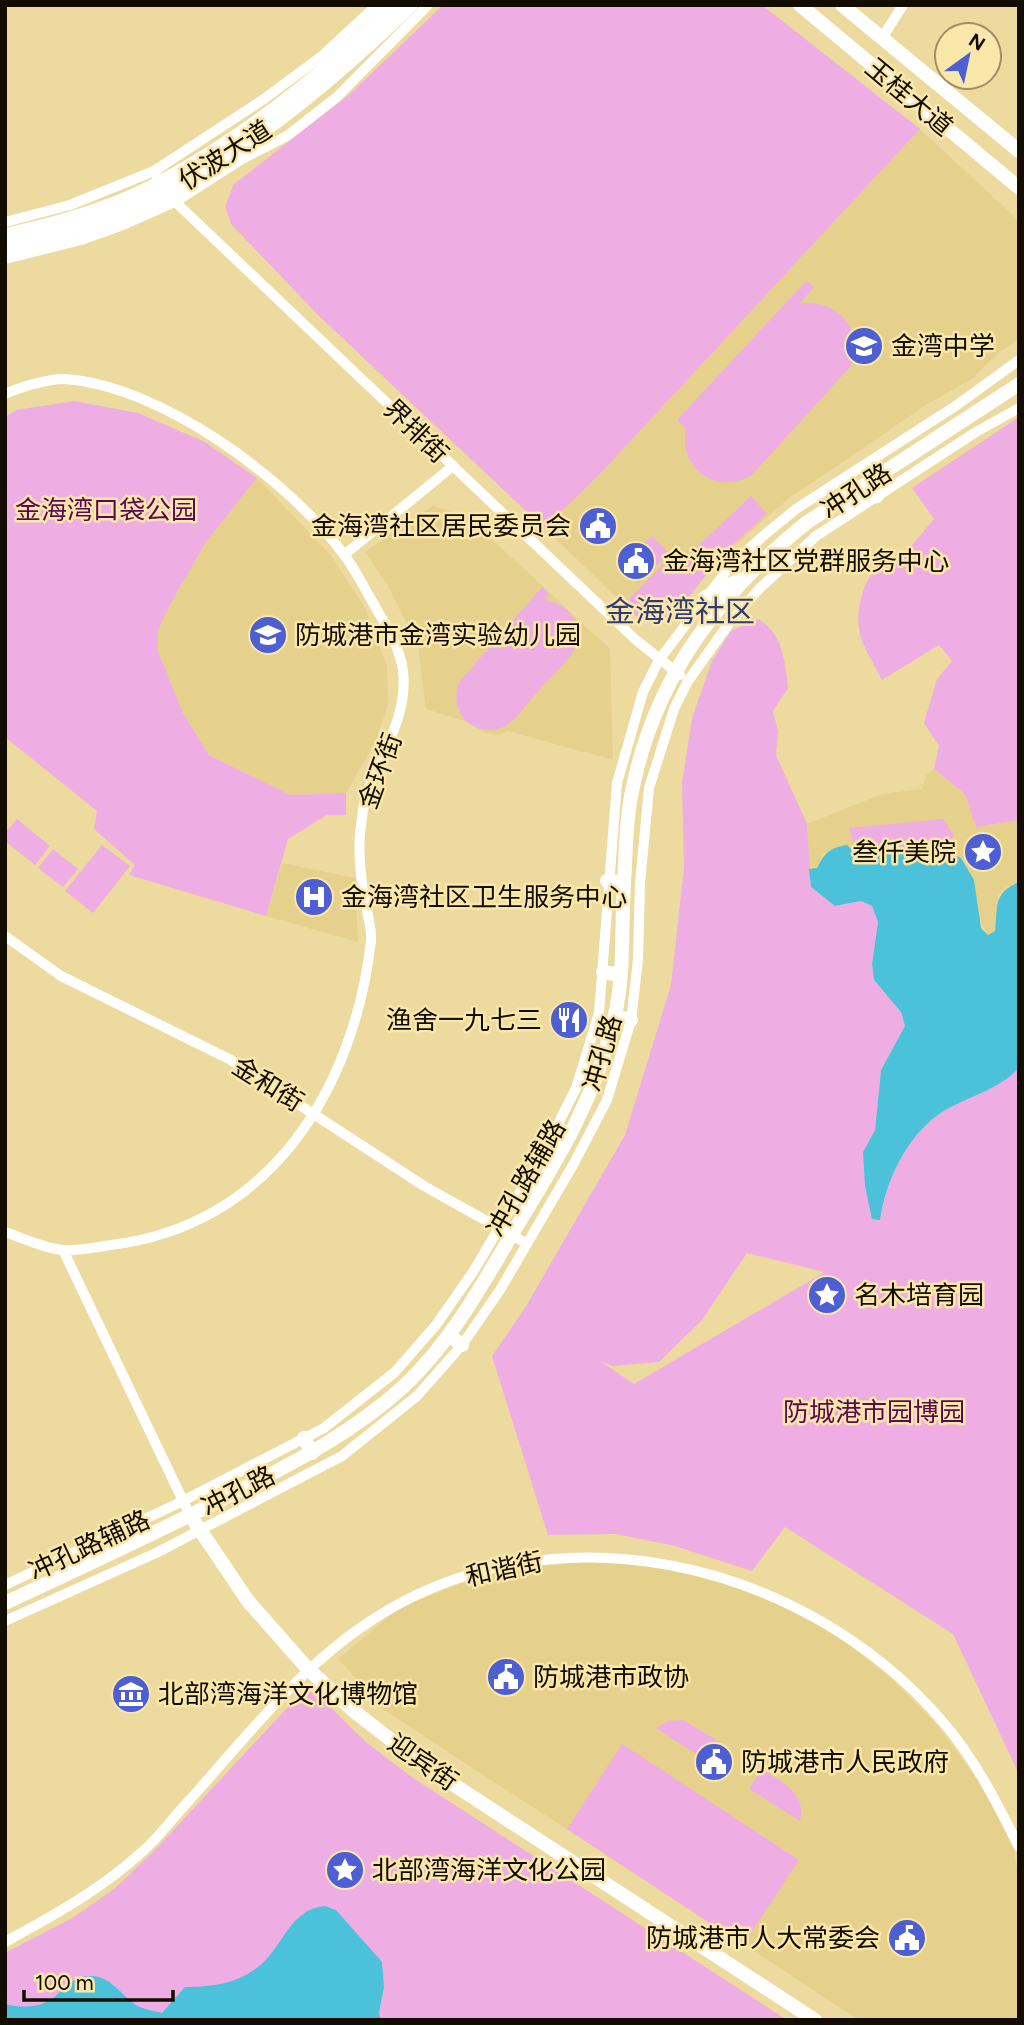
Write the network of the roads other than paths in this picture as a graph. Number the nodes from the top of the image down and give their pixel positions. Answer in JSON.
{"nodes":[{"id":1,"x":377,"y":5,"type":"edge"},
{"id":2,"x":394,"y":5,"type":"edge"},
{"id":3,"x":411,"y":5,"type":"edge"},
{"id":4,"x":428,"y":5,"type":"edge"},
{"id":5,"x":800,"y":5,"type":"edge"},
{"id":6,"x":842,"y":5,"type":"edge"},
{"id":7,"x":903,"y":5,"type":"edge"},
{"id":8,"x":882,"y":38,"type":"junction"},
{"id":9,"x":1019,"y":151,"type":"edge"},
{"id":10,"x":164,"y":187,"type":"junction"},
{"id":11,"x":1019,"y":188,"type":"edge"},
{"id":12,"x":5,"y":222,"type":"edge"},
{"id":13,"x":10,"y":249,"type":"edge"},
{"id":14,"x":1019,"y":360,"type":"edge"},
{"id":15,"x":1019,"y":384,"type":"edge"},
{"id":16,"x":5,"y":394,"type":"edge"},
{"id":17,"x":1019,"y":408,"type":"edge"},
{"id":18,"x":453,"y":466,"type":"junction"},
{"id":19,"x":877,"y":496,"type":"junction"},
{"id":20,"x":832,"y":507,"type":"junction"},
{"id":21,"x":344,"y":555,"type":"junction"},
{"id":22,"x":746,"y":577,"type":"junction"},
{"id":23,"x":704,"y":598,"type":"junction"},
{"id":24,"x":659,"y":660,"type":"junction"},
{"id":25,"x":673,"y":671,"type":"junction"},
{"id":26,"x":688,"y":681,"type":"junction"},
{"id":27,"x":607,"y":881,"type":"junction"},
{"id":28,"x":624,"y":882,"type":"junction"},
{"id":29,"x":5,"y":936,"type":"edge"},
{"id":30,"x":604,"y":972,"type":"junction"},
{"id":31,"x":620,"y":975,"type":"junction"},
{"id":32,"x":615,"y":1016,"type":"junction"},
{"id":33,"x":631,"y":1020,"type":"junction"},
{"id":34,"x":315,"y":1114,"type":"junction"},
{"id":35,"x":556,"y":1128,"type":"junction"},
{"id":36,"x":570,"y":1135,"type":"junction"},
{"id":37,"x":498,"y":1227,"type":"junction"},
{"id":38,"x":5,"y":1233,"type":"edge"},
{"id":39,"x":512,"y":1235,"type":"junction"},
{"id":40,"x":526,"y":1244,"type":"junction"},
{"id":41,"x":63,"y":1250,"type":"junction"},
{"id":42,"x":449,"y":1335,"type":"junction"},
{"id":43,"x":462,"y":1345,"type":"junction"},
{"id":44,"x":304,"y":1438,"type":"junction"},
{"id":45,"x":312,"y":1453,"type":"junction"},
{"id":46,"x":183,"y":1501,"type":"junction"},
{"id":47,"x":190,"y":1515,"type":"junction"},
{"id":48,"x":198,"y":1531,"type":"junction"},
{"id":49,"x":5,"y":1585,"type":"edge"},
{"id":50,"x":5,"y":1603,"type":"edge"},
{"id":51,"x":5,"y":1621,"type":"edge"},
{"id":52,"x":308,"y":1669,"type":"junction"},
{"id":53,"x":1019,"y":1847,"type":"edge"},
{"id":54,"x":5,"y":1942,"type":"edge"},
{"id":55,"x":815,"y":2020,"type":"edge"}],
"edges":[{"from":1,"to":10,"type":"street"},
{"from":2,"to":10,"type":"main road","name":"伏波大道"},
{"from":3,"to":10,"type":"main road","name":"伏波大道"},
{"from":4,"to":10,"type":"street"},
{"from":5,"to":11,"type":"main road","name":"玉桂大道"},
{"from":6,"to":8,"type":"main road","name":"玉桂大道"},
{"from":7,"to":8,"type":"street"},
{"from":8,"to":9,"type":"main road","name":"玉桂大道"},
{"from":10,"to":12,"type":"street"},
{"from":10,"to":13,"type":"main road","name":"伏波大道"},
{"from":10,"to":18,"type":"street","name":"界排街"},
{"from":14,"to":23,"type":"street","name":"冲孔路辅路"},
{"from":15,"to":20,"type":"main road","name":"冲孔路"},
{"from":16,"to":21,"type":"street","name":"金环街"},
{"from":17,"to":19,"type":"street","name":"冲孔路辅路"},
{"from":18,"to":21,"type":"street"},
{"from":18,"to":24,"type":"street","name":"界排街"},
{"from":19,"to":20,"type":"main road"},
{"from":19,"to":26,"type":"street","name":"冲孔路辅路"},
{"from":20,"to":22,"type":"main road","name":"冲孔路"},
{"from":21,"to":34,"type":"street","name":"金环街"},
{"from":22,"to":23,"type":"main road"},
{"from":22,"to":25,"type":"main road","name":"冲孔路"},
{"from":23,"to":24,"type":"street","name":"冲孔路辅路"},
{"from":24,"to":25,"type":"street","name":"界排街"},
{"from":24,"to":27,"type":"street","name":"冲孔路辅路"},
{"from":25,"to":26,"type":"street","name":"界排街"},
{"from":25,"to":28,"type":"main road","name":"冲孔路"},
{"from":26,"to":33,"type":"street","name":"冲孔路辅路"},
{"from":27,"to":28,"type":"main road"},
{"from":27,"to":30,"type":"street","name":"冲孔路辅路"},
{"from":28,"to":31,"type":"main road","name":"冲孔路"},
{"from":29,"to":34,"type":"street","name":"金和街"},
{"from":30,"to":31,"type":"main road"},
{"from":30,"to":35,"type":"street","name":"冲孔路辅路"},
{"from":31,"to":32,"type":"main road","name":"冲孔路"},
{"from":32,"to":33,"type":"main road"},
{"from":32,"to":36,"type":"main road","name":"冲孔路"},
{"from":33,"to":40,"type":"street","name":"冲孔路辅路"},
{"from":34,"to":37,"type":"street","name":"金和街"},
{"from":34,"to":41,"type":"street","name":"金环街"},
{"from":35,"to":36,"type":"main road"},
{"from":35,"to":37,"type":"street","name":"冲孔路辅路"},
{"from":36,"to":39,"type":"main road","name":"冲孔路"},
{"from":37,"to":39,"type":"street","name":"金和街"},
{"from":37,"to":44,"type":"street","name":"冲孔路辅路"},
{"from":38,"to":41,"type":"street","name":"金环街"},
{"from":39,"to":40,"type":"street","name":"金和街"},
{"from":39,"to":42,"type":"main road","name":"冲孔路"},
{"from":40,"to":43,"type":"street","name":"冲孔路辅路"},
{"from":41,"to":46,"type":"street","name":"迎宾街"},
{"from":42,"to":43,"type":"main road"},
{"from":42,"to":45,"type":"main road","name":"冲孔路"},
{"from":43,"to":48,"type":"street","name":"冲孔路辅路"},
{"from":44,"to":45,"type":"main road"},
{"from":44,"to":46,"type":"street","name":"冲孔路辅路"},
{"from":45,"to":47,"type":"main road","name":"冲孔路"},
{"from":46,"to":47,"type":"street","name":"迎宾街"},
{"from":46,"to":49,"type":"street","name":"冲孔路辅路"},
{"from":47,"to":48,"type":"main road","name":"迎宾街"},
{"from":47,"to":50,"type":"main road","name":"冲孔路"},
{"from":48,"to":51,"type":"street","name":"冲孔路辅路"},
{"from":48,"to":52,"type":"main road","name":"迎宾街"},
{"from":52,"to":53,"type":"street","name":"和谐街"},
{"from":52,"to":54,"type":"street","name":"和谐街"},
{"from":52,"to":55,"type":"main road","name":"迎宾街"}]}
